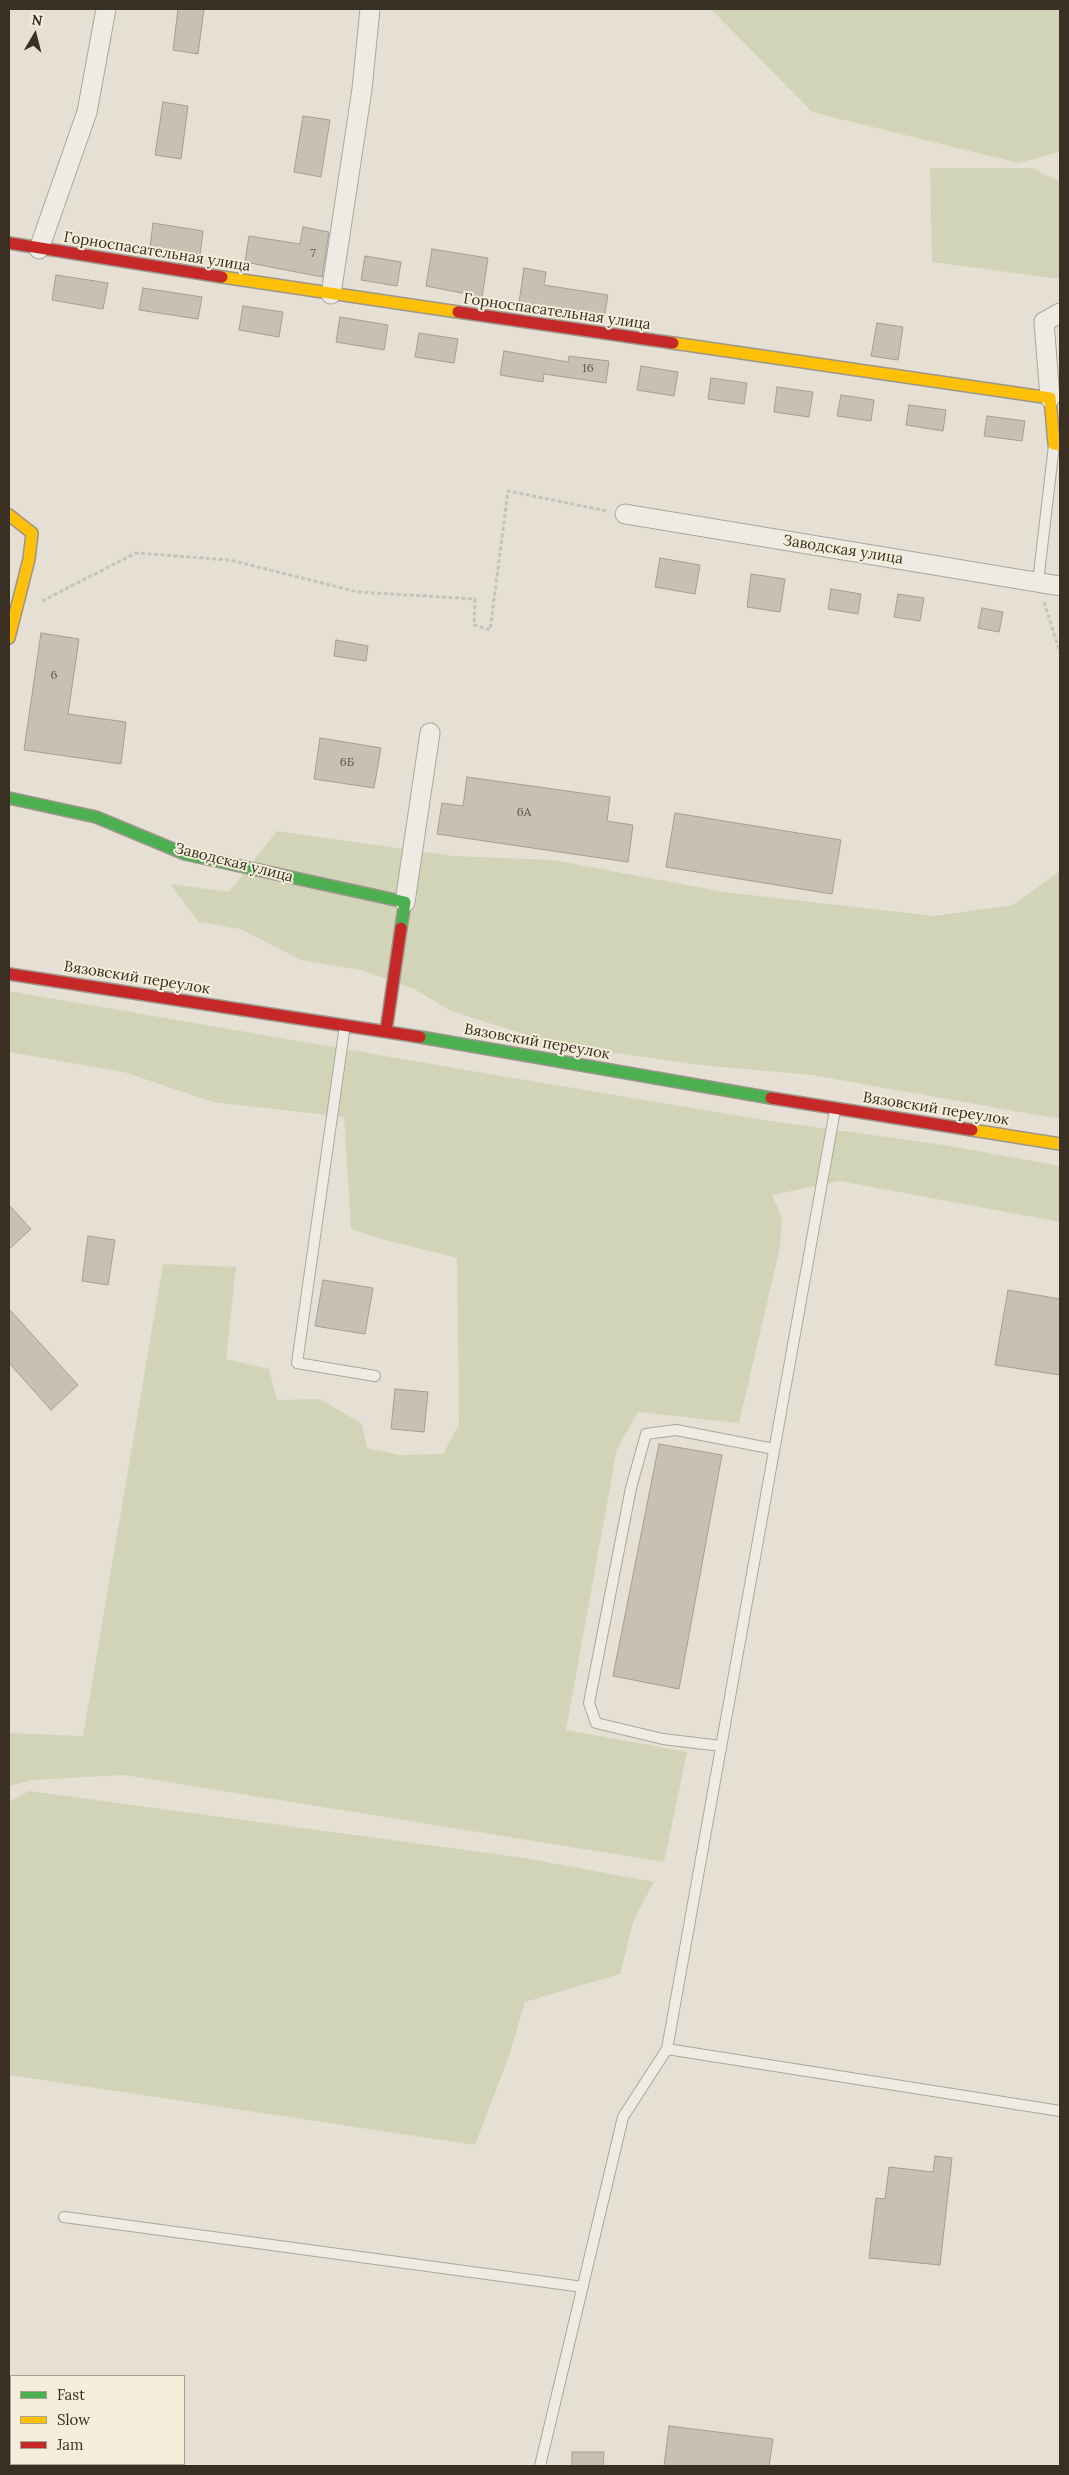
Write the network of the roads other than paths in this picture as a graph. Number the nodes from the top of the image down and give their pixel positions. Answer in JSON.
{"nodes":[{"id":1,"x":106,"y":9,"type":"edge"},
{"id":2,"x":370,"y":9,"type":"edge"},
{"id":3,"x":9,"y":243,"type":"edge"},
{"id":4,"x":39,"y":249,"type":"junction"},
{"id":5,"x":331,"y":294,"type":"junction"},
{"id":6,"x":1060,"y":313,"type":"edge"},
{"id":7,"x":1050,"y":398,"type":"junction"},
{"id":8,"x":1057,"y":444,"type":"edge"},
{"id":9,"x":625,"y":514,"type":"road end"},
{"id":10,"x":9,"y":515,"type":"edge"},
{"id":11,"x":1038,"y":582,"type":"junction"},
{"id":12,"x":1060,"y":586,"type":"edge"},
{"id":13,"x":9,"y":638,"type":"edge"},
{"id":14,"x":430,"y":733,"type":"dead end"},
{"id":15,"x":9,"y":798,"type":"edge"},
{"id":16,"x":405,"y":902,"type":"junction"},
{"id":17,"x":9,"y":974,"type":"edge"},
{"id":18,"x":345,"y":1024,"type":"junction"},
{"id":19,"x":386,"y":1030,"type":"junction"},
{"id":20,"x":835,"y":1109,"type":"junction"},
{"id":21,"x":1060,"y":1144,"type":"edge"},
{"id":22,"x":375,"y":1376,"type":"dead end"},
{"id":23,"x":774,"y":1449,"type":"junction"},
{"id":24,"x":721,"y":1746,"type":"junction"},
{"id":25,"x":668,"y":2048,"type":"junction"},
{"id":26,"x":1060,"y":2111,"type":"edge"},
{"id":27,"x":64,"y":2217,"type":"dead end"},
{"id":28,"x":583,"y":2287,"type":"junction"},
{"id":29,"x":540,"y":2466,"type":"edge"}],
"edges":[{"from":1,"to":4,"type":"street"},
{"from":2,"to":5,"type":"street"},
{"from":3,"to":4,"type":"street","name":"Горноспасательная улица"},
{"from":4,"to":5,"type":"street","name":"Горноспасательная улица"},
{"from":5,"to":7,"type":"street","name":"Горноспасательная улица"},
{"from":6,"to":7,"type":"street"},
{"from":7,"to":8,"type":"street"},
{"from":8,"to":11,"type":"lane"},
{"from":9,"to":11,"type":"street","name":"Заводская улица"},
{"from":10,"to":13,"type":"street"},
{"from":11,"to":12,"type":"street","name":"Заводская улица"},
{"from":14,"to":16,"type":"street"},
{"from":15,"to":16,"type":"street","name":"Заводская улица"},
{"from":16,"to":19,"type":"street"},
{"from":17,"to":18,"type":"street","name":"Вязовский переулок"},
{"from":18,"to":19,"type":"street","name":"Вязовский переулок"},
{"from":18,"to":22,"type":"lane"},
{"from":19,"to":20,"type":"street","name":"Вязовский переулок"},
{"from":20,"to":21,"type":"street","name":"Вязовский переулок"},
{"from":20,"to":23,"type":"lane"},
{"from":23,"to":24,"type":"lane"},
{"from":23,"to":24,"type":"lane"},
{"from":24,"to":25,"type":"lane"},
{"from":25,"to":26,"type":"lane"},
{"from":25,"to":28,"type":"lane"},
{"from":27,"to":28,"type":"lane"},
{"from":28,"to":29,"type":"lane"}]}
